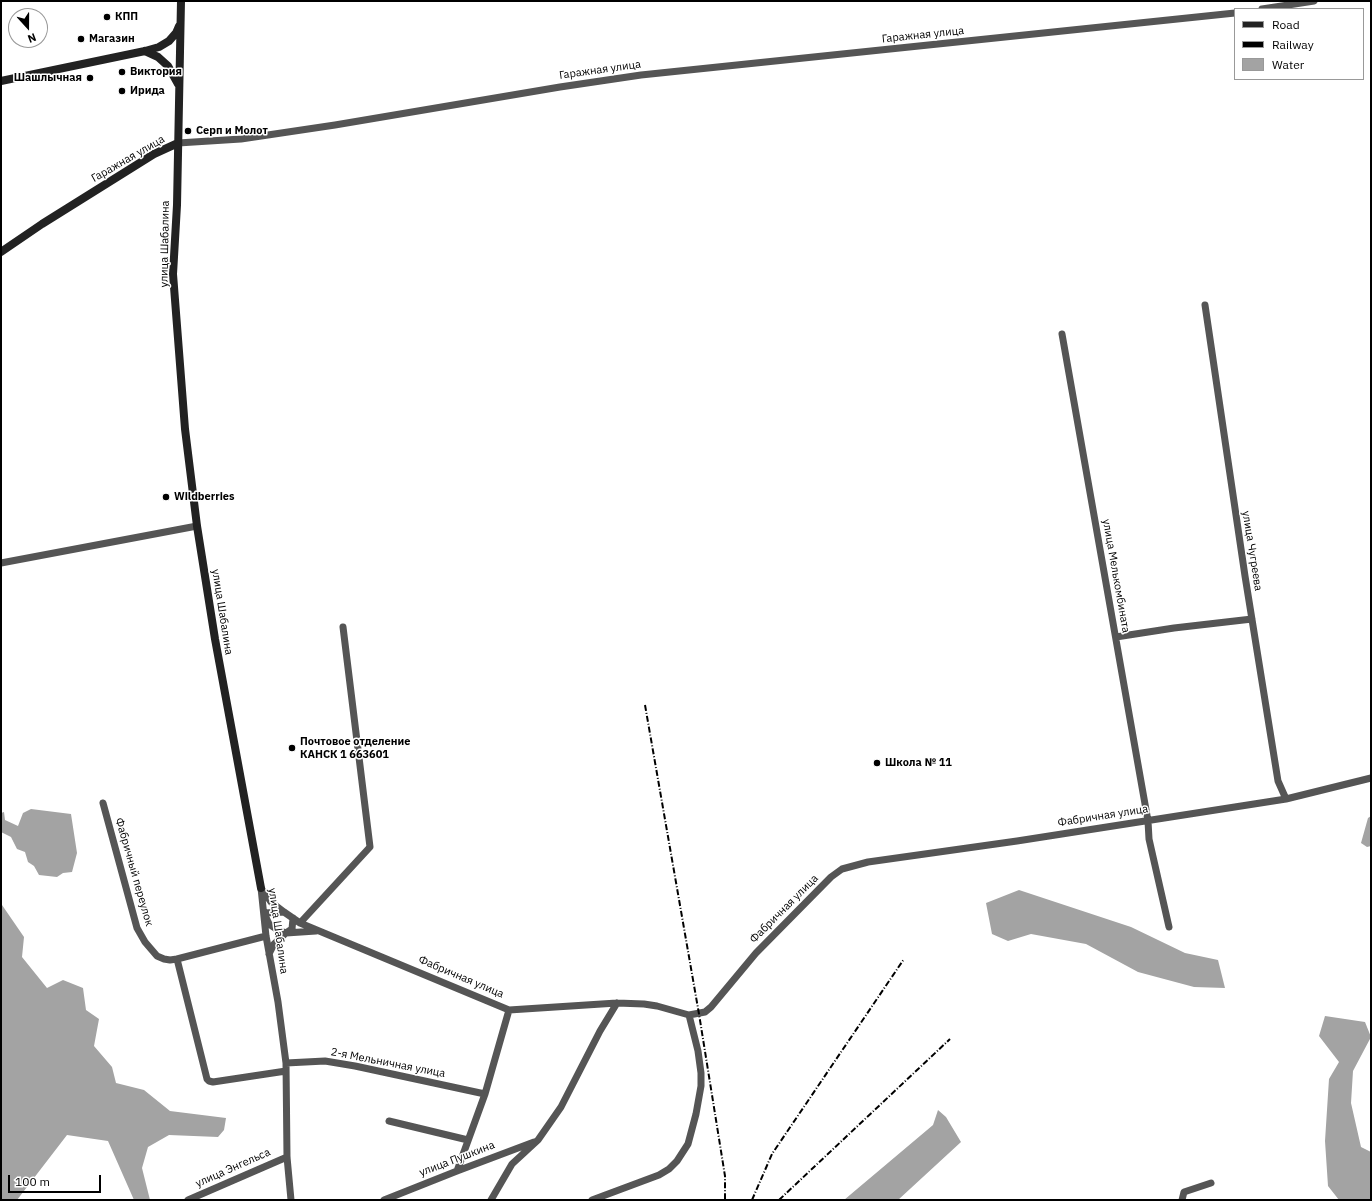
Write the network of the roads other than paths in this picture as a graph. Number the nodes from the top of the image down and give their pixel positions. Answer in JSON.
{"nodes":[{"id":1,"x":181,"y":1,"type":"edge"},
{"id":2,"x":1314,"y":1,"type":"edge"},
{"id":3,"x":1268,"y":8,"type":"edge"},
{"id":4,"x":1234,"y":13,"type":"edge"},
{"id":5,"x":180,"y":23,"type":"junction"},
{"id":6,"x":144,"y":51,"type":"junction"},
{"id":7,"x":1,"y":81,"type":"edge"},
{"id":8,"x":179,"y":89,"type":"junction"},
{"id":9,"x":178,"y":143,"type":"junction"},
{"id":10,"x":1,"y":252,"type":"edge"},
{"id":11,"x":1205,"y":305,"type":"dead end"},
{"id":12,"x":1062,"y":334,"type":"dead end"},
{"id":13,"x":197,"y":526,"type":"junction"},
{"id":14,"x":1,"y":563,"type":"edge"},
{"id":15,"x":1252,"y":619,"type":"junction"},
{"id":16,"x":343,"y":627,"type":"dead end"},
{"id":17,"x":1116,"y":637,"type":"junction"},
{"id":18,"x":1371,"y":778,"type":"edge"},
{"id":19,"x":1286,"y":799,"type":"junction"},
{"id":20,"x":103,"y":803,"type":"dead end"},
{"id":21,"x":1148,"y":821,"type":"junction"},
{"id":22,"x":261,"y":888,"type":"junction"},
{"id":23,"x":284,"y":912,"type":"junction"},
{"id":24,"x":264,"y":913,"type":"junction"},
{"id":25,"x":293,"y":918,"type":"junction"},
{"id":26,"x":300,"y":923,"type":"junction"},
{"id":27,"x":1169,"y":927,"type":"dead end"},
{"id":28,"x":320,"y":931,"type":"junction"},
{"id":29,"x":286,"y":933,"type":"junction"},
{"id":30,"x":266,"y":936,"type":"junction"},
{"id":31,"x":269,"y":954,"type":"junction"},
{"id":32,"x":176,"y":959,"type":"junction"},
{"id":33,"x":617,"y":1003,"type":"junction"},
{"id":34,"x":509,"y":1010,"type":"junction"},
{"id":35,"x":689,"y":1015,"type":"junction"},
{"id":36,"x":286,"y":1063,"type":"junction"},
{"id":37,"x":286,"y":1071,"type":"junction"},
{"id":38,"x":485,"y":1094,"type":"junction"},
{"id":39,"x":389,"y":1121,"type":"dead end"},
{"id":40,"x":468,"y":1140,"type":"junction"},
{"id":41,"x":538,"y":1140,"type":"junction"},
{"id":42,"x":287,"y":1157,"type":"junction"},
{"id":43,"x":457,"y":1170,"type":"junction"},
{"id":44,"x":1211,"y":1183,"type":"dead end"},
{"id":45,"x":188,"y":1200,"type":"edge"},
{"id":46,"x":291,"y":1200,"type":"edge"},
{"id":47,"x":384,"y":1200,"type":"edge"},
{"id":48,"x":491,"y":1200,"type":"edge"},
{"id":49,"x":592,"y":1200,"type":"edge"},
{"id":50,"x":1182,"y":1200,"type":"edge"}],
"edges":[{"from":1,"to":5,"type":"street","name":"улица Шабалина"},
{"from":2,"to":3,"type":"street"},
{"from":4,"to":9,"type":"street","name":"Гаражная улица"},
{"from":5,"to":6,"type":"street"},
{"from":5,"to":8,"type":"street","name":"улица Шабалина"},
{"from":6,"to":7,"type":"street"},
{"from":6,"to":8,"type":"street"},
{"from":8,"to":9,"type":"street","name":"улица Шабалина"},
{"from":9,"to":10,"type":"street","name":"Гаражная улица"},
{"from":9,"to":13,"type":"street","name":"улица Шабалина"},
{"from":11,"to":15,"type":"street","name":"улица Чугреева"},
{"from":12,"to":17,"type":"street","name":"улица Мелькомбината"},
{"from":13,"to":14,"type":"street"},
{"from":13,"to":22,"type":"street","name":"улица Шабалина"},
{"from":15,"to":17,"type":"street"},
{"from":15,"to":19,"type":"street","name":"улица Чугреева"},
{"from":16,"to":26,"type":"street"},
{"from":17,"to":21,"type":"street","name":"улица Мелькомбината"},
{"from":18,"to":19,"type":"street","name":"Фабричная улица"},
{"from":19,"to":21,"type":"street","name":"Фабричная улица"},
{"from":20,"to":32,"type":"street","name":"Фабричный переулок"},
{"from":21,"to":27,"type":"street","name":"улица Мелькомбината"},
{"from":21,"to":35,"type":"street","name":"Фабричная улица"},
{"from":22,"to":23,"type":"street","name":"Фабричная улица"},
{"from":22,"to":24,"type":"street","name":"улица Шабалина"},
{"from":23,"to":24,"type":"street"},
{"from":23,"to":25,"type":"street","name":"Фабричная улица"},
{"from":24,"to":29,"type":"street"},
{"from":24,"to":30,"type":"street","name":"улица Шабалина"},
{"from":25,"to":26,"type":"street","name":"Фабричная улица"},
{"from":25,"to":29,"type":"street"},
{"from":26,"to":28,"type":"street","name":"Фабричная улица"},
{"from":28,"to":29,"type":"street"},
{"from":28,"to":34,"type":"street","name":"Фабричная улица"},
{"from":29,"to":31,"type":"street"},
{"from":30,"to":31,"type":"street","name":"улица Шабалина"},
{"from":30,"to":32,"type":"street"},
{"from":31,"to":36,"type":"street","name":"улица Шабалина"},
{"from":32,"to":37,"type":"street"},
{"from":33,"to":34,"type":"street","name":"Фабричная улица"},
{"from":33,"to":35,"type":"street","name":"Фабричная улица"},
{"from":33,"to":41,"type":"street"},
{"from":34,"to":38,"type":"street"},
{"from":35,"to":49,"type":"street"},
{"from":36,"to":37,"type":"street","name":"улица Шабалина"},
{"from":36,"to":38,"type":"street","name":"2-я Мельничная улица"},
{"from":37,"to":42,"type":"street","name":"улица Шабалина"},
{"from":38,"to":40,"type":"street"},
{"from":39,"to":40,"type":"street"},
{"from":40,"to":43,"type":"street"},
{"from":41,"to":43,"type":"street","name":"улица Пушкина"},
{"from":41,"to":48,"type":"street"},
{"from":42,"to":45,"type":"street","name":"улица Энгельса"},
{"from":42,"to":46,"type":"street","name":"улица Шабалина"},
{"from":43,"to":47,"type":"street","name":"улица Пушкина"},
{"from":44,"to":50,"type":"street"}]}
